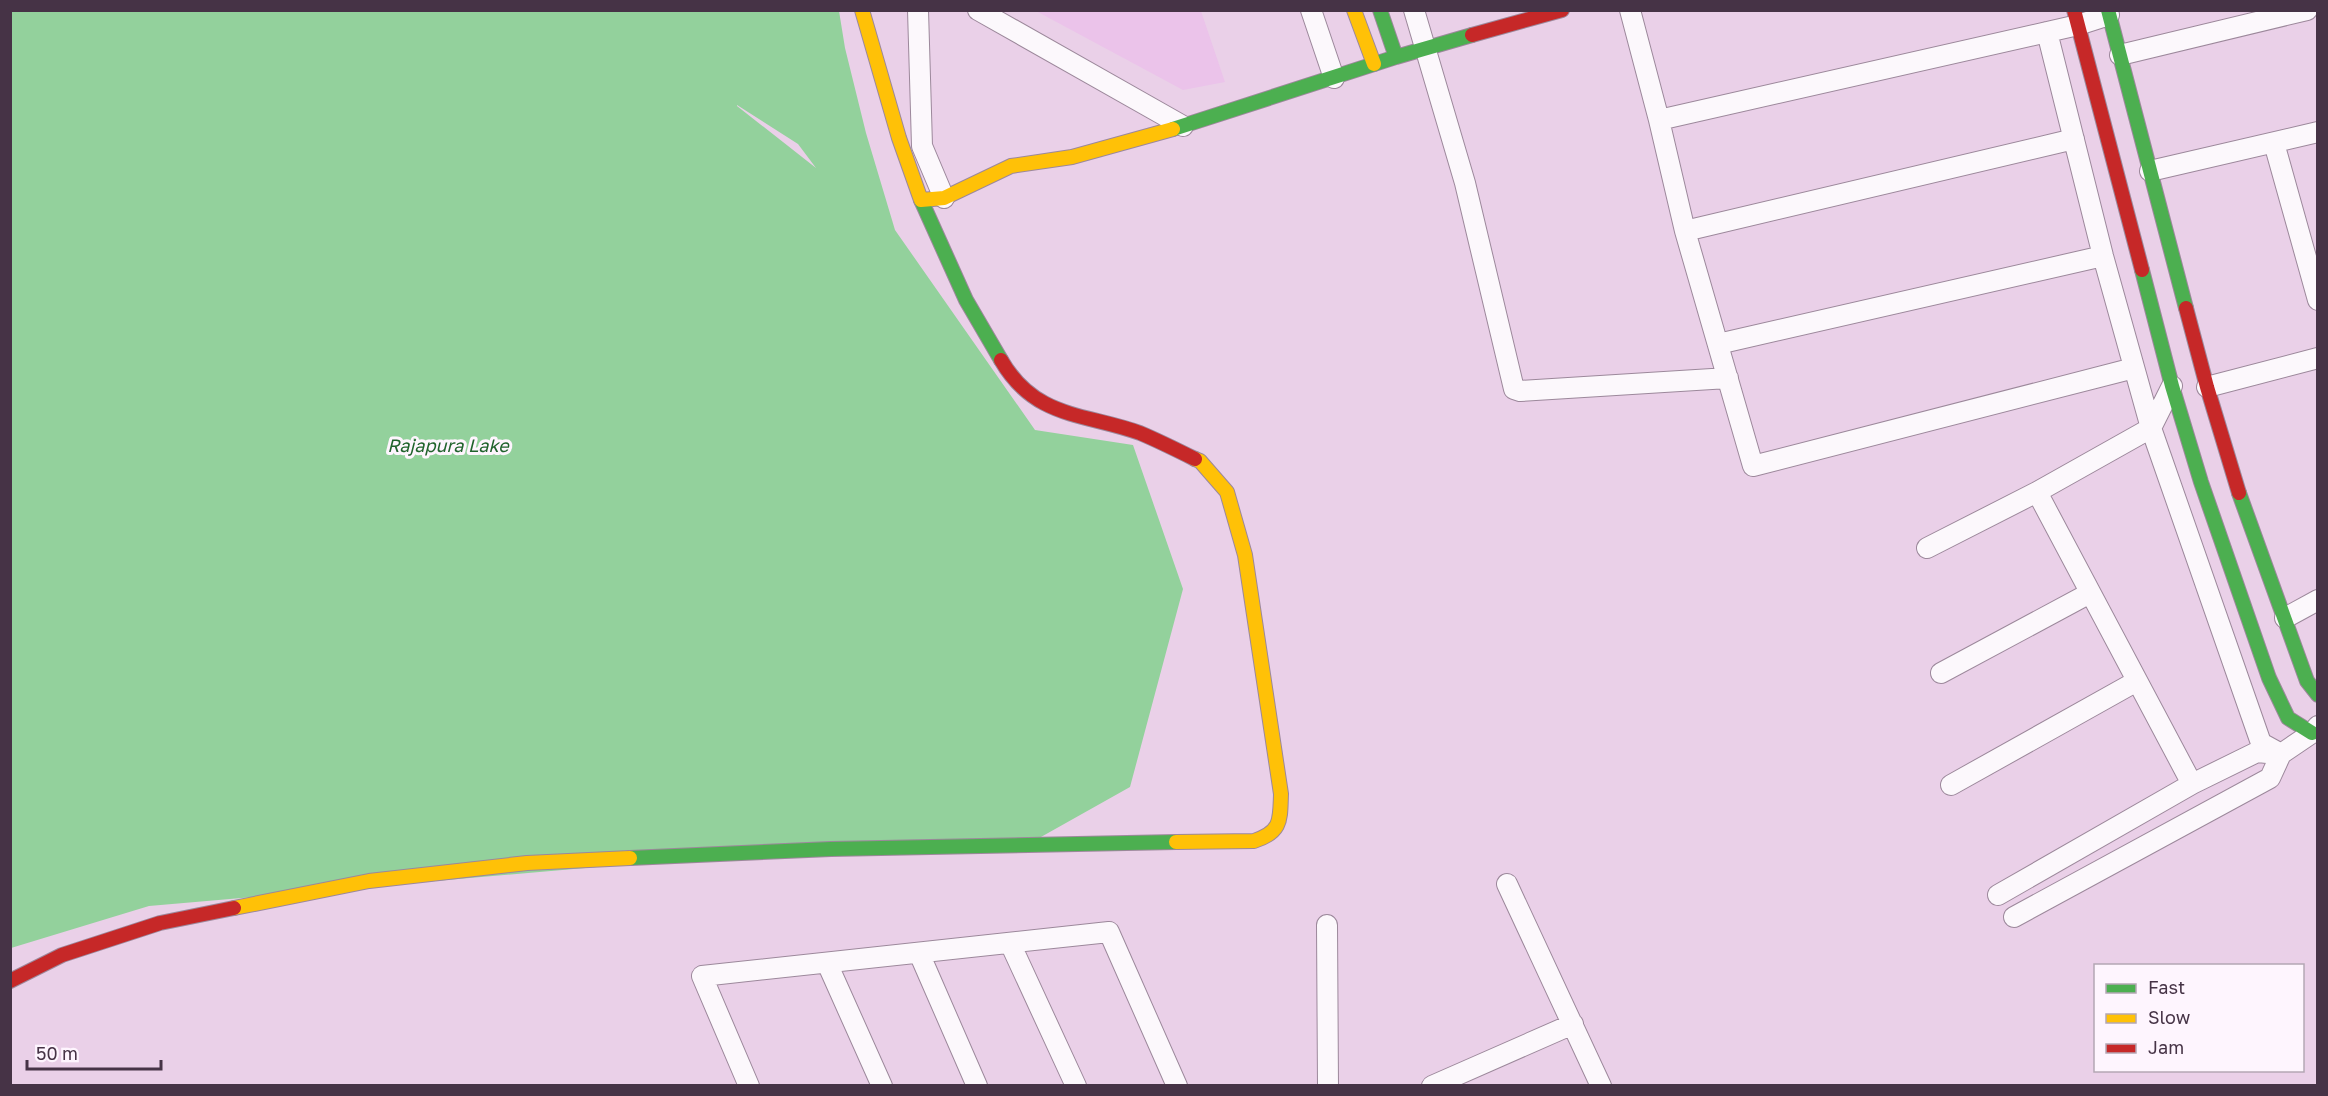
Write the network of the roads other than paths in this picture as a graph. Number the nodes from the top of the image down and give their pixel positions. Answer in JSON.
{"nodes":[{"id":1,"x":862,"y":10,"type":"edge"},
{"id":2,"x":918,"y":10,"type":"edge"},
{"id":3,"x":978,"y":10,"type":"edge"},
{"id":4,"x":1311,"y":10,"type":"edge"},
{"id":5,"x":1354,"y":10,"type":"edge"},
{"id":6,"x":1380,"y":10,"type":"edge"},
{"id":7,"x":1414,"y":10,"type":"edge"},
{"id":8,"x":1562,"y":10,"type":"edge"},
{"id":9,"x":1630,"y":10,"type":"edge"},
{"id":10,"x":2307,"y":10,"type":"edge"},
{"id":11,"x":2109,"y":13,"type":"edge"},
{"id":12,"x":1510,"y":18,"type":"edge"},
{"id":13,"x":2076,"y":18,"type":"edge"},
{"id":14,"x":2047,"y":32,"type":"junction"},
{"id":15,"x":1426,"y":48,"type":"junction"},
{"id":16,"x":2120,"y":55,"type":"junction"},
{"id":17,"x":1396,"y":57,"type":"junction"},
{"id":18,"x":1374,"y":64,"type":"junction"},
{"id":19,"x":1334,"y":78,"type":"junction"},
{"id":20,"x":1659,"y":120,"type":"junction"},
{"id":21,"x":1183,"y":126,"type":"junction"},
{"id":22,"x":2318,"y":132,"type":"edge"},
{"id":23,"x":2074,"y":139,"type":"junction"},
{"id":24,"x":2274,"y":143,"type":"junction"},
{"id":25,"x":2150,"y":171,"type":"junction"},
{"id":26,"x":944,"y":198,"type":"junction"},
{"id":27,"x":921,"y":200,"type":"junction"},
{"id":28,"x":1685,"y":231,"type":"junction"},
{"id":29,"x":2311,"y":253,"type":"edge"},
{"id":30,"x":2103,"y":256,"type":"junction"},
{"id":31,"x":2318,"y":300,"type":"edge"},
{"id":32,"x":1718,"y":344,"type":"junction"},
{"id":33,"x":2318,"y":358,"type":"edge"},
{"id":34,"x":2134,"y":368,"type":"junction"},
{"id":35,"x":1728,"y":378,"type":"junction"},
{"id":36,"x":2172,"y":386,"type":"junction"},
{"id":37,"x":2207,"y":387,"type":"junction"},
{"id":38,"x":2151,"y":428,"type":"junction"},
{"id":39,"x":2190,"y":447,"type":"junction"},
{"id":40,"x":2037,"y":492,"type":"junction"},
{"id":41,"x":1927,"y":548,"type":"dead end"},
{"id":42,"x":2090,"y":593,"type":"junction"},
{"id":43,"x":2318,"y":600,"type":"edge"},
{"id":44,"x":2285,"y":618,"type":"junction"},
{"id":45,"x":1941,"y":673,"type":"dead end"},
{"id":46,"x":2137,"y":681,"type":"junction"},
{"id":47,"x":2318,"y":695,"type":"edge"},
{"id":48,"x":2316,"y":731,"type":"edge"},
{"id":49,"x":2281,"y":754,"type":"junction"},
{"id":50,"x":2192,"y":784,"type":"junction"},
{"id":51,"x":1951,"y":785,"type":"dead end"},
{"id":52,"x":1508,"y":884,"type":"dead end"},
{"id":53,"x":1998,"y":895,"type":"dead end"},
{"id":54,"x":2014,"y":916,"type":"dead end"},
{"id":55,"x":1327,"y":925,"type":"dead end"},
{"id":56,"x":1010,"y":943,"type":"junction"},
{"id":57,"x":919,"y":953,"type":"junction"},
{"id":58,"x":827,"y":963,"type":"junction"},
{"id":59,"x":10,"y":981,"type":"edge"},
{"id":60,"x":1573,"y":1024,"type":"junction"},
{"id":61,"x":749,"y":1086,"type":"edge"},
{"id":62,"x":882,"y":1086,"type":"edge"},
{"id":63,"x":977,"y":1086,"type":"edge"},
{"id":64,"x":1076,"y":1086,"type":"edge"},
{"id":65,"x":1177,"y":1086,"type":"edge"},
{"id":66,"x":1328,"y":1086,"type":"edge"},
{"id":67,"x":1432,"y":1086,"type":"edge"},
{"id":68,"x":1601,"y":1086,"type":"edge"}],
"edges":[{"from":1,"to":27,"type":"street"},
{"from":2,"to":26,"type":"street"},
{"from":3,"to":21,"type":"street"},
{"from":4,"to":19,"type":"street"},
{"from":5,"to":18,"type":"street"},
{"from":6,"to":17,"type":"street"},
{"from":7,"to":15,"type":"street"},
{"from":8,"to":12,"type":"street"},
{"from":9,"to":20,"type":"street"},
{"from":10,"to":16,"type":"street"},
{"from":11,"to":13,"type":"street"},
{"from":11,"to":16,"type":"street"},
{"from":12,"to":15,"type":"street"},
{"from":13,"to":14,"type":"street"},
{"from":13,"to":36,"type":"street"},
{"from":14,"to":20,"type":"street"},
{"from":14,"to":23,"type":"street"},
{"from":15,"to":17,"type":"street"},
{"from":15,"to":35,"type":"street"},
{"from":16,"to":25,"type":"street"},
{"from":17,"to":18,"type":"street"},
{"from":18,"to":19,"type":"street"},
{"from":19,"to":21,"type":"street"},
{"from":20,"to":28,"type":"street"},
{"from":21,"to":26,"type":"street"},
{"from":22,"to":24,"type":"street"},
{"from":23,"to":28,"type":"street"},
{"from":23,"to":30,"type":"street"},
{"from":24,"to":25,"type":"street"},
{"from":24,"to":29,"type":"street"},
{"from":25,"to":37,"type":"street"},
{"from":26,"to":27,"type":"street"},
{"from":27,"to":59,"type":"street"},
{"from":28,"to":32,"type":"street"},
{"from":29,"to":31,"type":"street"},
{"from":30,"to":32,"type":"street"},
{"from":30,"to":34,"type":"street"},
{"from":32,"to":35,"type":"street"},
{"from":33,"to":37,"type":"street"},
{"from":34,"to":35,"type":"street"},
{"from":34,"to":38,"type":"street"},
{"from":36,"to":38,"type":"street"},
{"from":36,"to":39,"type":"street"},
{"from":37,"to":44,"type":"street"},
{"from":38,"to":39,"type":"street"},
{"from":38,"to":40,"type":"street"},
{"from":38,"to":49,"type":"street"},
{"from":39,"to":48,"type":"street"},
{"from":40,"to":41,"type":"street"},
{"from":40,"to":42,"type":"street"},
{"from":42,"to":45,"type":"street"},
{"from":42,"to":46,"type":"street"},
{"from":43,"to":44,"type":"street"},
{"from":44,"to":47,"type":"street"},
{"from":46,"to":50,"type":"street"},
{"from":46,"to":51,"type":"street"},
{"from":48,"to":49,"type":"street"},
{"from":49,"to":50,"type":"street"},
{"from":49,"to":54,"type":"street"},
{"from":50,"to":53,"type":"street"},
{"from":52,"to":60,"type":"street"},
{"from":55,"to":66,"type":"street"},
{"from":56,"to":57,"type":"street"},
{"from":56,"to":64,"type":"street"},
{"from":56,"to":65,"type":"street"},
{"from":57,"to":58,"type":"street"},
{"from":57,"to":63,"type":"street"},
{"from":58,"to":61,"type":"street"},
{"from":58,"to":62,"type":"street"},
{"from":60,"to":67,"type":"street"},
{"from":60,"to":68,"type":"street"}]}
